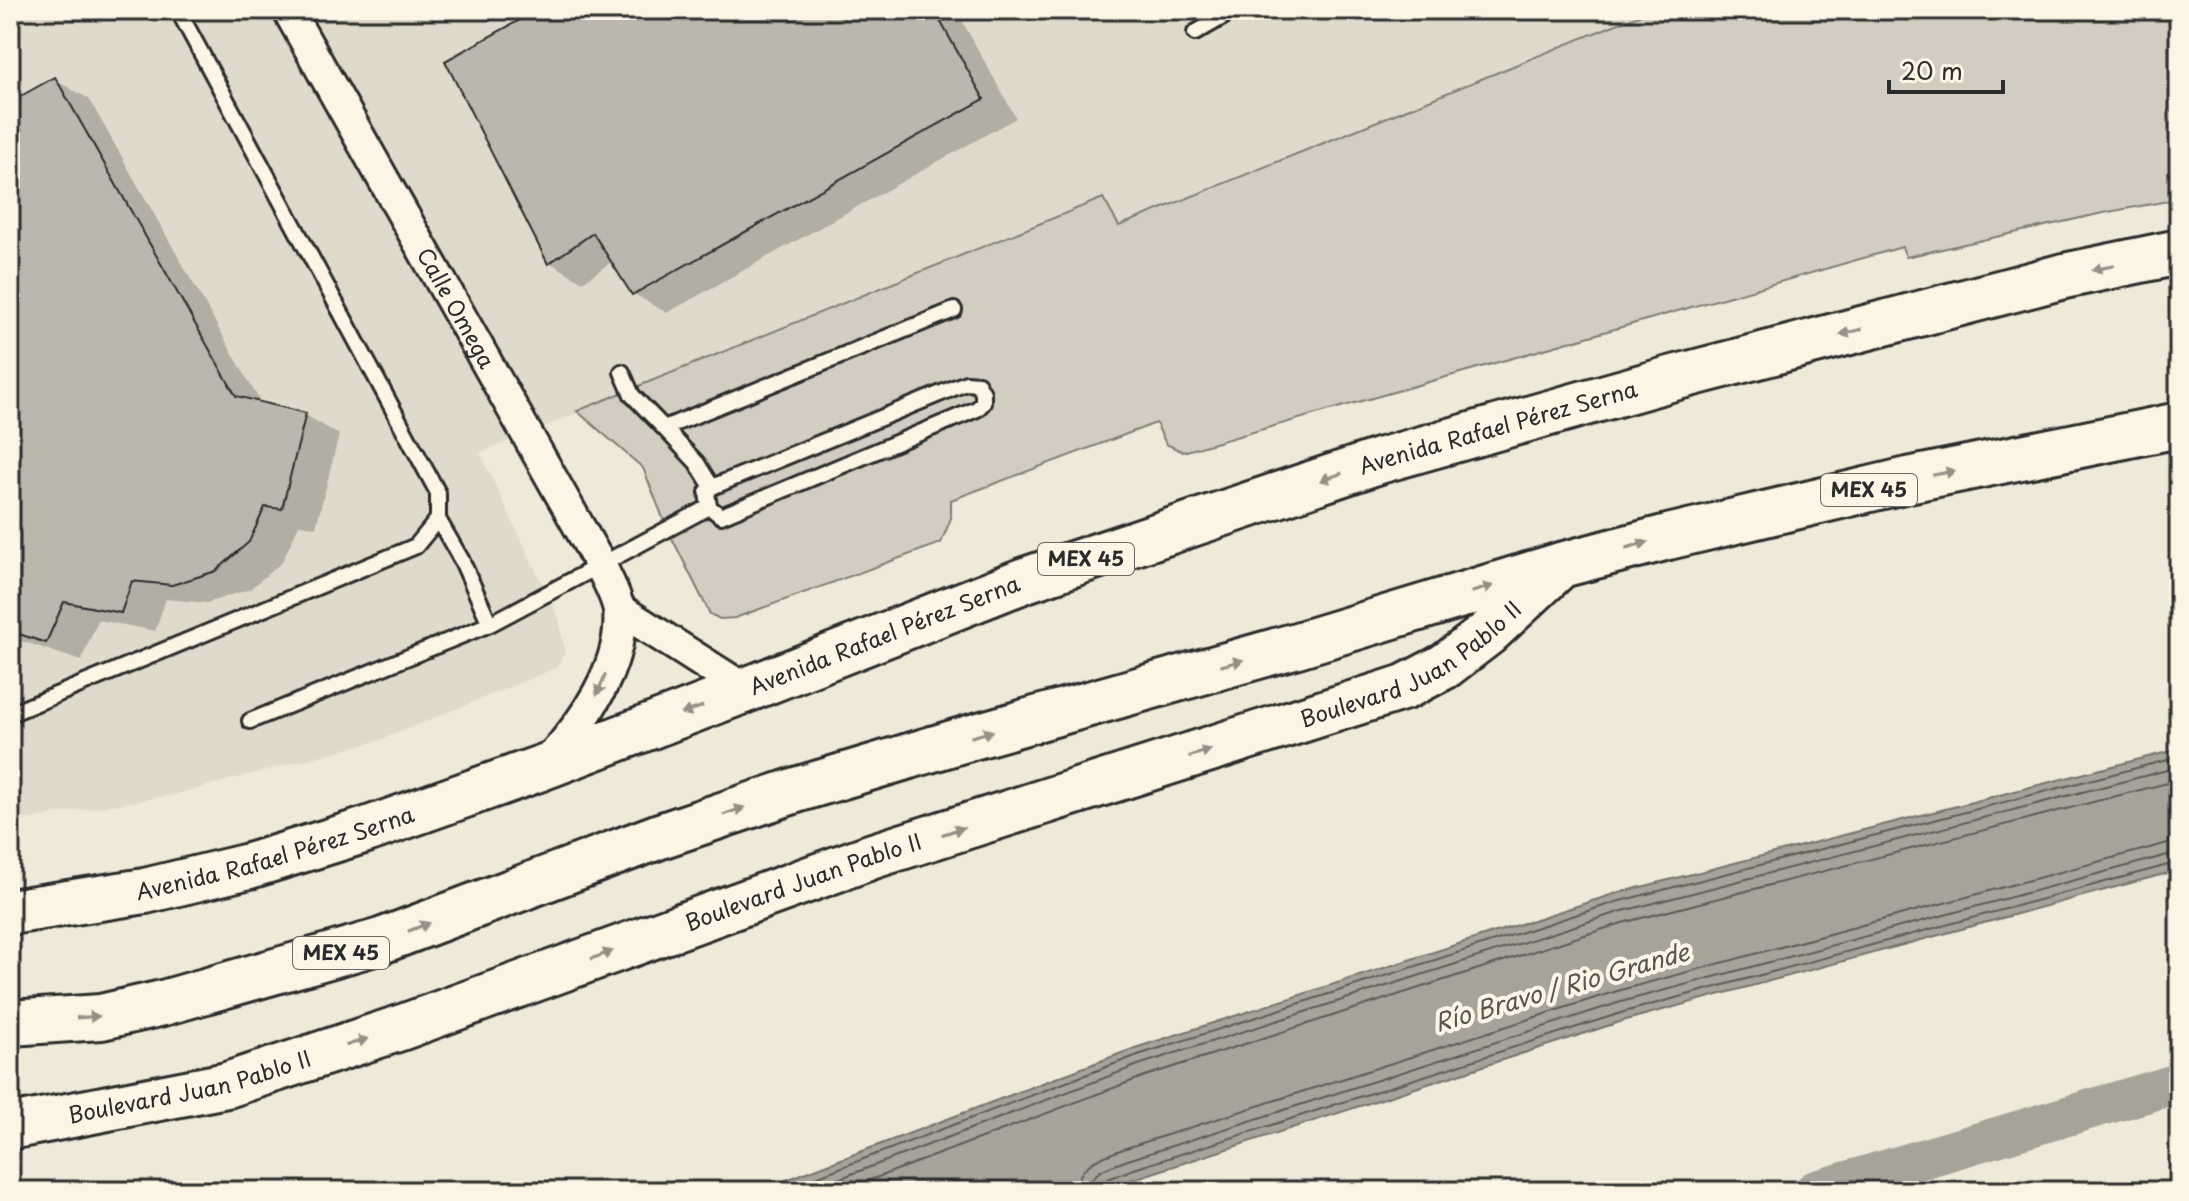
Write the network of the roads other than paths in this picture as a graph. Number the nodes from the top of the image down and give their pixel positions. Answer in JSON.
{"nodes":[{"id":1,"x":178,"y":10,"type":"edge"},
{"id":2,"x":288,"y":10,"type":"edge"},
{"id":3,"x":1235,"y":10,"type":"edge"},
{"id":4,"x":1195,"y":33,"type":"dead end"},
{"id":5,"x":2179,"y":252,"type":"edge"},
{"id":6,"x":954,"y":310,"type":"dead end"},
{"id":7,"x":622,"y":372,"type":"dead end"},
{"id":8,"x":2179,"y":425,"type":"edge"},
{"id":9,"x":664,"y":428,"type":"junction"},
{"id":10,"x":712,"y":487,"type":"junction"},
{"id":11,"x":709,"y":507,"type":"junction"},
{"id":12,"x":438,"y":519,"type":"junction"},
{"id":13,"x":600,"y":564,"type":"junction"},
{"id":14,"x":1561,"y":565,"type":"junction"},
{"id":15,"x":619,"y":609,"type":"junction"},
{"id":16,"x":490,"y":624,"type":"junction"},
{"id":17,"x":746,"y":690,"type":"junction"},
{"id":18,"x":10,"y":714,"type":"edge"},
{"id":19,"x":250,"y":721,"type":"dead end"},
{"id":20,"x":541,"y":768,"type":"junction"},
{"id":21,"x":10,"y":912,"type":"edge"},
{"id":22,"x":10,"y":1023,"type":"edge"},
{"id":23,"x":10,"y":1127,"type":"edge"}],
"edges":[{"from":1,"to":12,"type":"lane"},
{"from":2,"to":13,"type":"street","name":"Calle Omega"},
{"from":3,"to":4,"type":"lane"},
{"from":5,"to":17,"type":"main road","name":"Avenida Rafael Pérez Serna","number":"MEX 45","one_way":true},
{"from":6,"to":9,"type":"lane"},
{"from":7,"to":9,"type":"lane"},
{"from":14,"to":8,"type":"main road","number":"MEX 45","one_way":true},
{"from":9,"to":10,"type":"lane"},
{"from":10,"to":11,"type":"lane"},
{"from":10,"to":11,"type":"lane"},
{"from":11,"to":13,"type":"lane"},
{"from":12,"to":16,"type":"lane"},
{"from":12,"to":18,"type":"lane"},
{"from":13,"to":15,"type":"street","name":"Calle Omega"},
{"from":13,"to":16,"type":"lane"},
{"from":22,"to":14,"type":"main road","number":"MEX 45","one_way":true},
{"from":23,"to":14,"type":"main road","name":"Boulevard Juan Pablo II","one_way":true},
{"from":15,"to":17,"type":"street"},
{"from":15,"to":20,"type":"street","one_way":true},
{"from":16,"to":19,"type":"lane"},
{"from":17,"to":20,"type":"main road","name":"Avenida Rafael Pérez Serna","number":"MEX 45","one_way":true},
{"from":20,"to":21,"type":"main road","name":"Avenida Rafael Pérez Serna","number":"MEX 45"}]}
